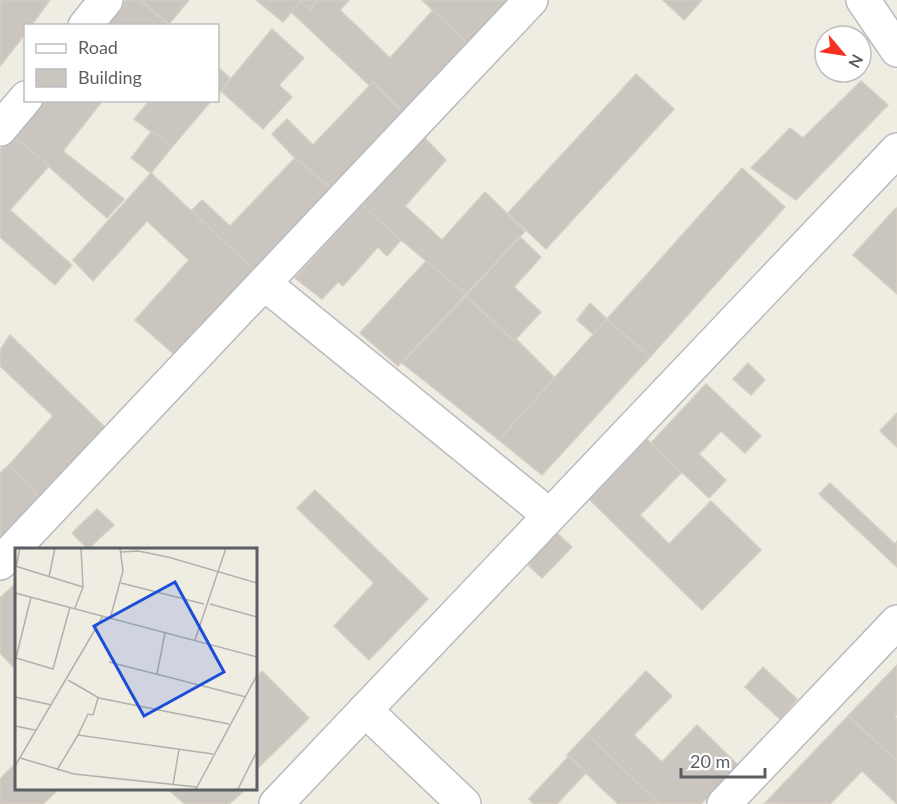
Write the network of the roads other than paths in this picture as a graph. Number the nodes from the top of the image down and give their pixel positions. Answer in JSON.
{"nodes":[{"id":1,"x":106,"y":0,"type":"edge"},
{"id":2,"x":531,"y":0,"type":"edge"},
{"id":3,"x":862,"y":0,"type":"edge"},
{"id":4,"x":87,"y":24,"type":"edge"},
{"id":5,"x":897,"y":50,"type":"edge"},
{"id":6,"x":24,"y":100,"type":"edge"},
{"id":7,"x":0,"y":129,"type":"edge"},
{"id":8,"x":894,"y":159,"type":"edge"},
{"id":9,"x":266,"y":284,"type":"junction"},
{"id":10,"x":549,"y":515,"type":"junction"},
{"id":11,"x":0,"y":563,"type":"edge"},
{"id":12,"x":897,"y":622,"type":"edge"},
{"id":13,"x":365,"y":710,"type":"junction"},
{"id":14,"x":276,"y":804,"type":"edge"},
{"id":15,"x":464,"y":804,"type":"edge"},
{"id":16,"x":724,"y":804,"type":"edge"}],
"edges":[{"from":1,"to":4,"type":"street"},
{"from":2,"to":9,"type":"street"},
{"from":3,"to":5,"type":"street"},
{"from":6,"to":7,"type":"street"},
{"from":8,"to":10,"type":"street"},
{"from":9,"to":10,"type":"street"},
{"from":9,"to":11,"type":"street"},
{"from":10,"to":13,"type":"street"},
{"from":12,"to":16,"type":"street"},
{"from":13,"to":14,"type":"street"},
{"from":13,"to":15,"type":"street"}]}
